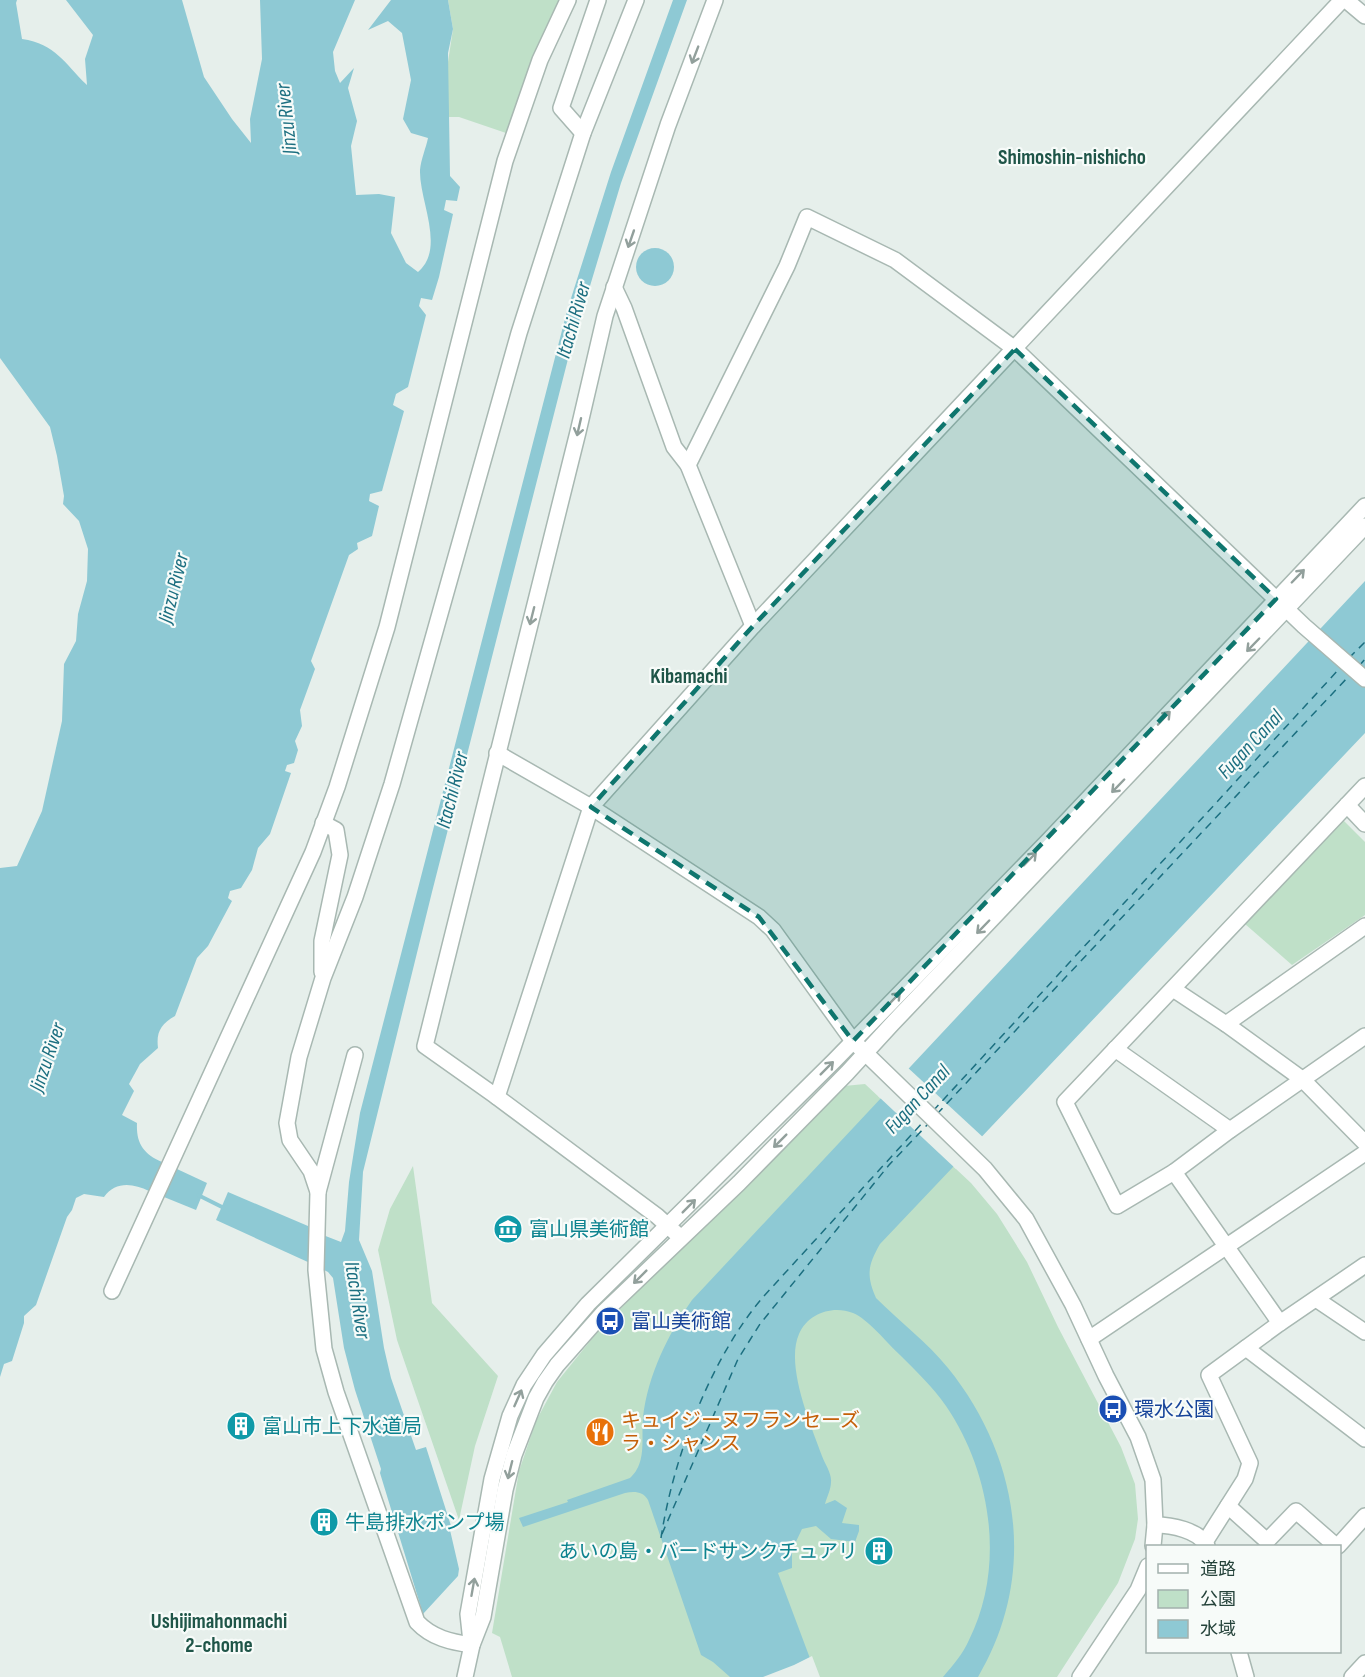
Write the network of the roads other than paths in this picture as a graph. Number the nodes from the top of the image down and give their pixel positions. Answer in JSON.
{"nodes":[{"id":1,"x":568,"y":0,"type":"edge"},
{"id":2,"x":597,"y":0,"type":"edge"},
{"id":3,"x":636,"y":0,"type":"edge"},
{"id":4,"x":715,"y":0,"type":"edge"},
{"id":5,"x":1342,"y":0,"type":"edge"},
{"id":6,"x":1346,"y":0,"type":"edge"},
{"id":7,"x":1365,"y":16,"type":"edge"},
{"id":8,"x":583,"y":133,"type":"junction"},
{"id":9,"x":614,"y":287,"type":"junction"},
{"id":10,"x":1015,"y":349,"type":"junction"},
{"id":11,"x":688,"y":465,"type":"junction"},
{"id":12,"x":1365,"y":506,"type":"edge"},
{"id":13,"x":1365,"y":526,"type":"edge"},
{"id":14,"x":1282,"y":604,"type":"junction"},
{"id":15,"x":753,"y":626,"type":"junction"},
{"id":16,"x":1365,"y":679,"type":"edge"},
{"id":17,"x":497,"y":753,"type":"junction"},
{"id":18,"x":1365,"y":786,"type":"edge"},
{"id":19,"x":1347,"y":805,"type":"junction"},
{"id":20,"x":591,"y":807,"type":"junction"},
{"id":21,"x":323,"y":823,"type":"junction"},
{"id":22,"x":1365,"y":824,"type":"edge"},
{"id":23,"x":1365,"y":926,"type":"edge"},
{"id":24,"x":322,"y":978,"type":"junction"},
{"id":25,"x":1173,"y":989,"type":"junction"},
{"id":26,"x":1226,"y":1024,"type":"junction"},
{"id":27,"x":1365,"y":1036,"type":"edge"},
{"id":28,"x":853,"y":1041,"type":"junction"},
{"id":29,"x":1116,"y":1049,"type":"junction"},
{"id":30,"x":865,"y":1054,"type":"junction"},
{"id":31,"x":355,"y":1055,"type":"dead end"},
{"id":32,"x":1302,"y":1079,"type":"junction"},
{"id":33,"x":497,"y":1097,"type":"junction"},
{"id":34,"x":1230,"y":1130,"type":"junction"},
{"id":35,"x":1365,"y":1143,"type":"edge"},
{"id":36,"x":1365,"y":1153,"type":"edge"},
{"id":37,"x":1174,"y":1172,"type":"junction"},
{"id":38,"x":318,"y":1192,"type":"junction"},
{"id":39,"x":669,"y":1225,"type":"junction"},
{"id":40,"x":680,"y":1237,"type":"junction"},
{"id":41,"x":1226,"y":1248,"type":"junction"},
{"id":42,"x":1365,"y":1265,"type":"edge"},
{"id":43,"x":112,"y":1291,"type":"dead end"},
{"id":44,"x":1316,"y":1299,"type":"junction"},
{"id":45,"x":1280,"y":1323,"type":"junction"},
{"id":46,"x":1365,"y":1332,"type":"edge"},
{"id":47,"x":1089,"y":1339,"type":"junction"},
{"id":48,"x":1246,"y":1348,"type":"junction"},
{"id":49,"x":1365,"y":1439,"type":"edge"},
{"id":50,"x":1228,"y":1506,"type":"junction"},
{"id":51,"x":1365,"y":1516,"type":"edge"},
{"id":52,"x":1155,"y":1525,"type":"junction"},
{"id":53,"x":1206,"y":1544,"type":"edge"},
{"id":54,"x":1153,"y":1545,"type":"edge"},
{"id":55,"x":1336,"y":1545,"type":"edge"},
{"id":56,"x":1338,"y":1545,"type":"edge"},
{"id":57,"x":1146,"y":1571,"type":"edge"},
{"id":58,"x":471,"y":1648,"type":"junction"},
{"id":59,"x":1240,"y":1653,"type":"edge"},
{"id":60,"x":1365,"y":1663,"type":"edge"},
{"id":61,"x":466,"y":1673,"type":"edge"},
{"id":62,"x":1080,"y":1677,"type":"edge"},
{"id":63,"x":1246,"y":1677,"type":"edge"},
{"id":64,"x":1352,"y":1677,"type":"edge"}],
"edges":[{"from":1,"to":21,"type":"street"},
{"from":2,"to":8,"type":"street"},
{"from":3,"to":8,"type":"street"},
{"from":4,"to":9,"type":"street","one_way":true},
{"from":5,"to":10,"type":"street"},
{"from":6,"to":7,"type":"street"},
{"from":8,"to":24,"type":"street"},
{"from":9,"to":11,"type":"street"},
{"from":9,"to":17,"type":"street","one_way":true},
{"from":10,"to":11,"type":"street"},
{"from":10,"to":14,"type":"street"},
{"from":10,"to":15,"type":"street"},
{"from":11,"to":15,"type":"street"},
{"from":14,"to":12,"type":"street","one_way":true},
{"from":13,"to":14,"type":"street"},
{"from":14,"to":16,"type":"street"},
{"from":28,"to":14,"type":"street","one_way":true},
{"from":14,"to":30,"type":"street","one_way":true},
{"from":15,"to":20,"type":"street"},
{"from":17,"to":20,"type":"street"},
{"from":17,"to":33,"type":"street"},
{"from":18,"to":19,"type":"street"},
{"from":19,"to":22,"type":"street"},
{"from":19,"to":25,"type":"street"},
{"from":20,"to":28,"type":"street"},
{"from":20,"to":33,"type":"street"},
{"from":21,"to":24,"type":"street"},
{"from":21,"to":43,"type":"street"},
{"from":23,"to":26,"type":"street"},
{"from":24,"to":38,"type":"street"},
{"from":25,"to":26,"type":"street"},
{"from":25,"to":29,"type":"street"},
{"from":26,"to":32,"type":"street"},
{"from":27,"to":32,"type":"street"},
{"from":28,"to":30,"type":"street"},
{"from":39,"to":28,"type":"street","one_way":true},
{"from":29,"to":34,"type":"street"},
{"from":29,"to":37,"type":"street"},
{"from":30,"to":40,"type":"street","one_way":true},
{"from":30,"to":47,"type":"street"},
{"from":31,"to":38,"type":"street"},
{"from":32,"to":34,"type":"street"},
{"from":32,"to":35,"type":"street"},
{"from":33,"to":39,"type":"street"},
{"from":34,"to":37,"type":"street"},
{"from":36,"to":41,"type":"street"},
{"from":37,"to":41,"type":"street"},
{"from":38,"to":58,"type":"street"},
{"from":39,"to":40,"type":"street"},
{"from":58,"to":39,"type":"street","one_way":true},
{"from":40,"to":58,"type":"street","one_way":true},
{"from":41,"to":45,"type":"street"},
{"from":41,"to":47,"type":"street"},
{"from":42,"to":44,"type":"street"},
{"from":44,"to":45,"type":"street"},
{"from":44,"to":46,"type":"street"},
{"from":45,"to":48,"type":"street"},
{"from":47,"to":52,"type":"street"},
{"from":48,"to":49,"type":"street"},
{"from":48,"to":50,"type":"street"},
{"from":50,"to":53,"type":"street"},
{"from":50,"to":55,"type":"street"},
{"from":51,"to":56,"type":"street"},
{"from":52,"to":53,"type":"street"},
{"from":52,"to":54,"type":"street"},
{"from":57,"to":62,"type":"street"},
{"from":58,"to":61,"type":"street"},
{"from":59,"to":63,"type":"street"},
{"from":60,"to":64,"type":"street"}]}
